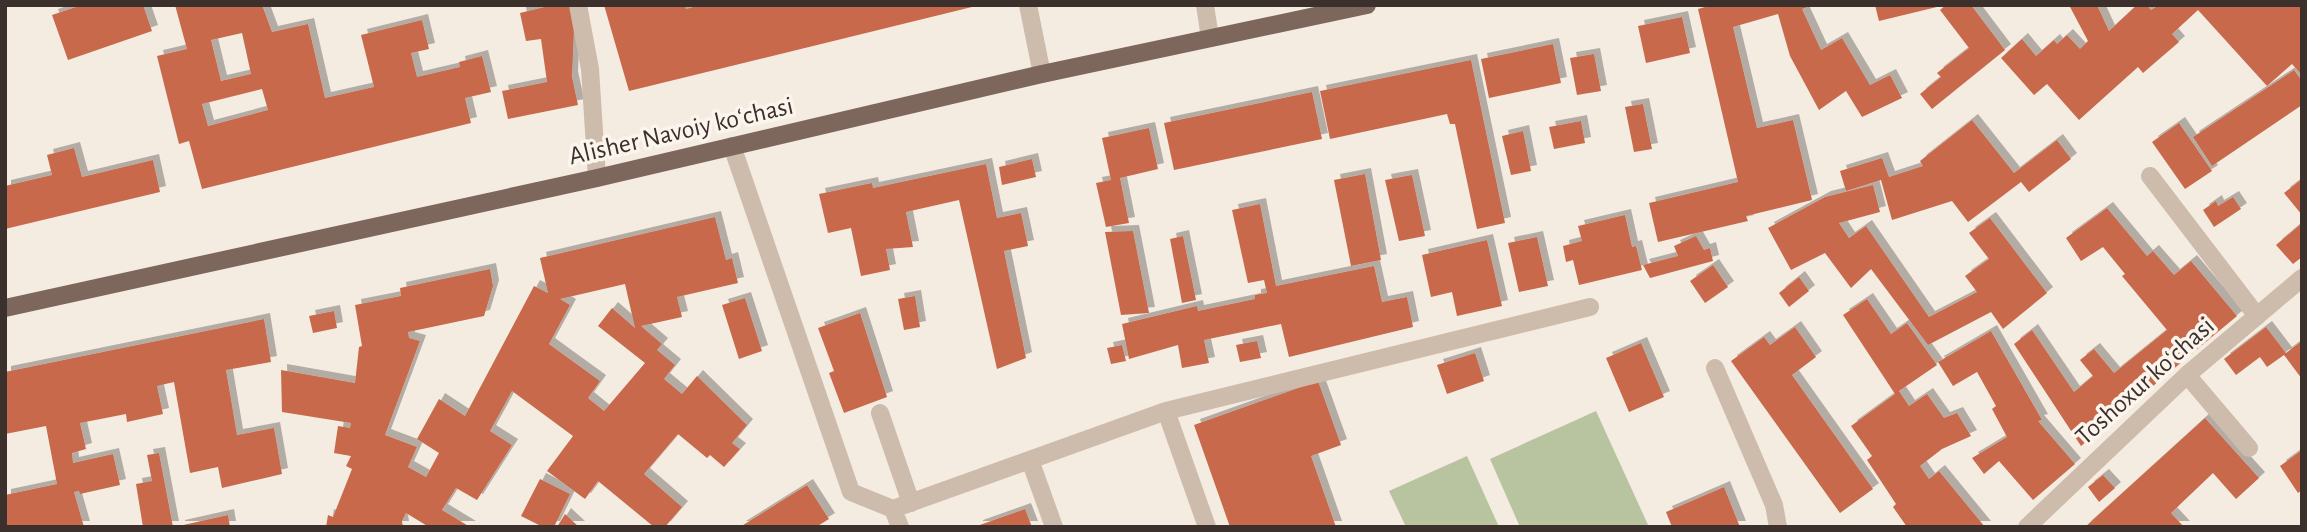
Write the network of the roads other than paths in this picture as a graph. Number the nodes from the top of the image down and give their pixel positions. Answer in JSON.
{"nodes":[{"id":1,"x":578,"y":5,"type":"edge"},
{"id":2,"x":1205,"y":5,"type":"edge"},
{"id":3,"x":1367,"y":5,"type":"edge"},
{"id":4,"x":1030,"y":6,"type":"edge"},
{"id":5,"x":1338,"y":8,"type":"edge"},
{"id":6,"x":1210,"y":38,"type":"junction"},
{"id":7,"x":1042,"y":74,"type":"junction"},
{"id":8,"x":732,"y":146,"type":"junction"},
{"id":9,"x":2150,"y":176,"type":"dead end"},
{"id":10,"x":597,"y":178,"type":"junction"},
{"id":11,"x":2302,"y":278,"type":"edge"},
{"id":12,"x":1590,"y":307,"type":"dead end"},
{"id":13,"x":5,"y":308,"type":"edge"},
{"id":14,"x":2257,"y":316,"type":"junction"},
{"id":15,"x":1716,"y":368,"type":"dead end"},
{"id":16,"x":2187,"y":375,"type":"junction"},
{"id":17,"x":1166,"y":411,"type":"junction"},
{"id":18,"x":880,"y":413,"type":"dead end"},
{"id":19,"x":2249,"y":448,"type":"dead end"},
{"id":20,"x":1030,"y":460,"type":"junction"},
{"id":21,"x":902,"y":506,"type":"junction"},
{"id":22,"x":900,"y":527,"type":"edge"},
{"id":23,"x":1054,"y":527,"type":"edge"},
{"id":24,"x":1208,"y":527,"type":"edge"},
{"id":25,"x":1778,"y":527,"type":"edge"},
{"id":26,"x":2026,"y":527,"type":"edge"}],
"edges":[{"from":1,"to":10,"type":"street"},
{"from":2,"to":6,"type":"street"},
{"from":3,"to":5,"type":"main road","name":"Alisher Navoiy koʻchasi"},
{"from":4,"to":7,"type":"street"},
{"from":5,"to":6,"type":"main road","name":"Alisher Navoiy koʻchasi"},
{"from":6,"to":7,"type":"main road","name":"Alisher Navoiy koʻchasi"},
{"from":7,"to":8,"type":"main road","name":"Alisher Navoiy koʻchasi"},
{"from":8,"to":10,"type":"main road","name":"Alisher Navoiy koʻchasi"},
{"from":8,"to":21,"type":"street"},
{"from":9,"to":14,"type":"street"},
{"from":10,"to":13,"type":"main road","name":"Alisher Navoiy koʻchasi"},
{"from":11,"to":14,"type":"street","name":"Toshoxur koʻchasi"},
{"from":12,"to":17,"type":"street"},
{"from":14,"to":16,"type":"street","name":"Toshoxur koʻchasi"},
{"from":15,"to":25,"type":"street"},
{"from":16,"to":19,"type":"street"},
{"from":16,"to":26,"type":"street","name":"Toshoxur koʻchasi"},
{"from":17,"to":20,"type":"street"},
{"from":17,"to":24,"type":"street"},
{"from":18,"to":21,"type":"street"},
{"from":20,"to":21,"type":"street"},
{"from":20,"to":23,"type":"street"},
{"from":21,"to":22,"type":"street"}]}
